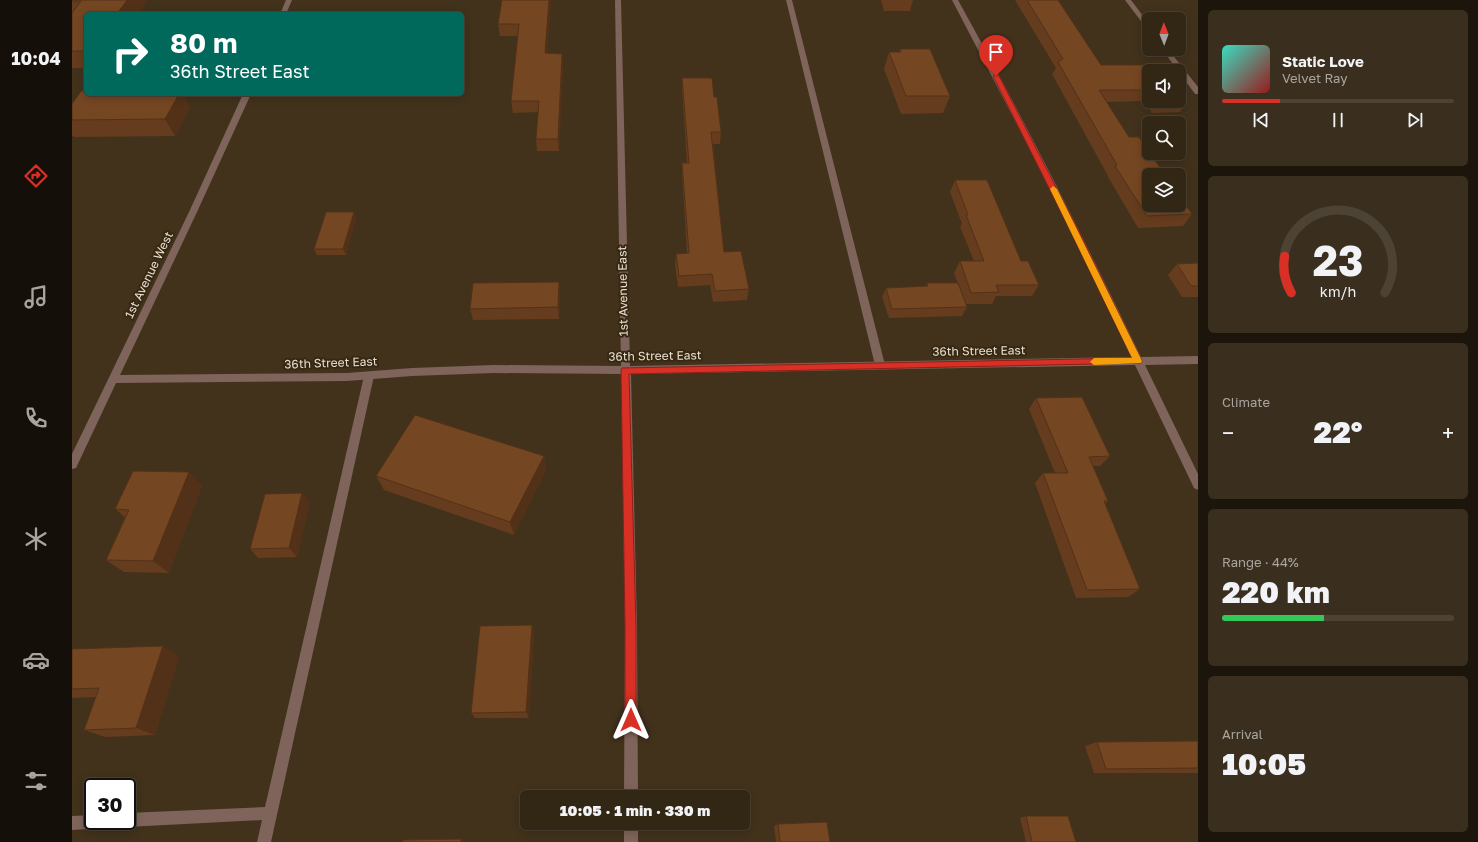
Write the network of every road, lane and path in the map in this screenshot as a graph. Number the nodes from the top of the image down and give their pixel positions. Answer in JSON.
{"nodes":[{"id":1,"x":289,"y":0,"type":"edge"},
{"id":2,"x":618,"y":0,"type":"edge"},
{"id":3,"x":789,"y":0,"type":"edge"},
{"id":4,"x":955,"y":0,"type":"edge"},
{"id":5,"x":1128,"y":0,"type":"edge"},
{"id":6,"x":284,"y":12,"type":"edge"},
{"id":7,"x":1142,"y":19,"type":"edge"},
{"id":8,"x":1170,"y":56,"type":"edge"},
{"id":9,"x":1198,"y":92,"type":"edge"},
{"id":10,"x":246,"y":96,"type":"edge"},
{"id":11,"x":1198,"y":360,"type":"edge"},
{"id":12,"x":1138,"y":361,"type":"junction"},
{"id":13,"x":880,"y":366,"type":"junction"},
{"id":14,"x":625,"y":370,"type":"junction"},
{"id":15,"x":369,"y":376,"type":"junction"},
{"id":16,"x":113,"y":379,"type":"junction"},
{"id":17,"x":72,"y":465,"type":"edge"},
{"id":18,"x":1198,"y":485,"type":"edge"},
{"id":19,"x":631,"y":790,"type":"edge"},
{"id":20,"x":271,"y":813,"type":"junction"},
{"id":21,"x":136,"y":820,"type":"edge"},
{"id":22,"x":84,"y":822,"type":"edge"},
{"id":23,"x":72,"y":823,"type":"edge"},
{"id":24,"x":631,"y":830,"type":"edge"},
{"id":25,"x":264,"y":842,"type":"edge"},
{"id":26,"x":631,"y":842,"type":"edge"}],
"edges":[{"from":1,"to":6,"type":"street"},
{"from":2,"to":14,"type":"street","name":"1st Avenue East"},
{"from":3,"to":13,"type":"street"},
{"from":4,"to":12,"type":"street"},
{"from":5,"to":7,"type":"street"},
{"from":8,"to":9,"type":"street"},
{"from":10,"to":16,"type":"street","name":"1st Avenue West"},
{"from":11,"to":12,"type":"street","name":"36th Street East"},
{"from":12,"to":13,"type":"street","name":"36th Street East"},
{"from":12,"to":18,"type":"street"},
{"from":13,"to":14,"type":"street","name":"36th Street East"},
{"from":14,"to":15,"type":"street","name":"36th Street East"},
{"from":14,"to":19,"type":"street","name":"1st Avenue East"},
{"from":15,"to":16,"type":"street","name":"36th Street East"},
{"from":15,"to":20,"type":"street"},
{"from":16,"to":17,"type":"street","name":"1st Avenue West"},
{"from":20,"to":21,"type":"street"},
{"from":20,"to":25,"type":"street"},
{"from":22,"to":23,"type":"street"},
{"from":24,"to":26,"type":"street"}]}
